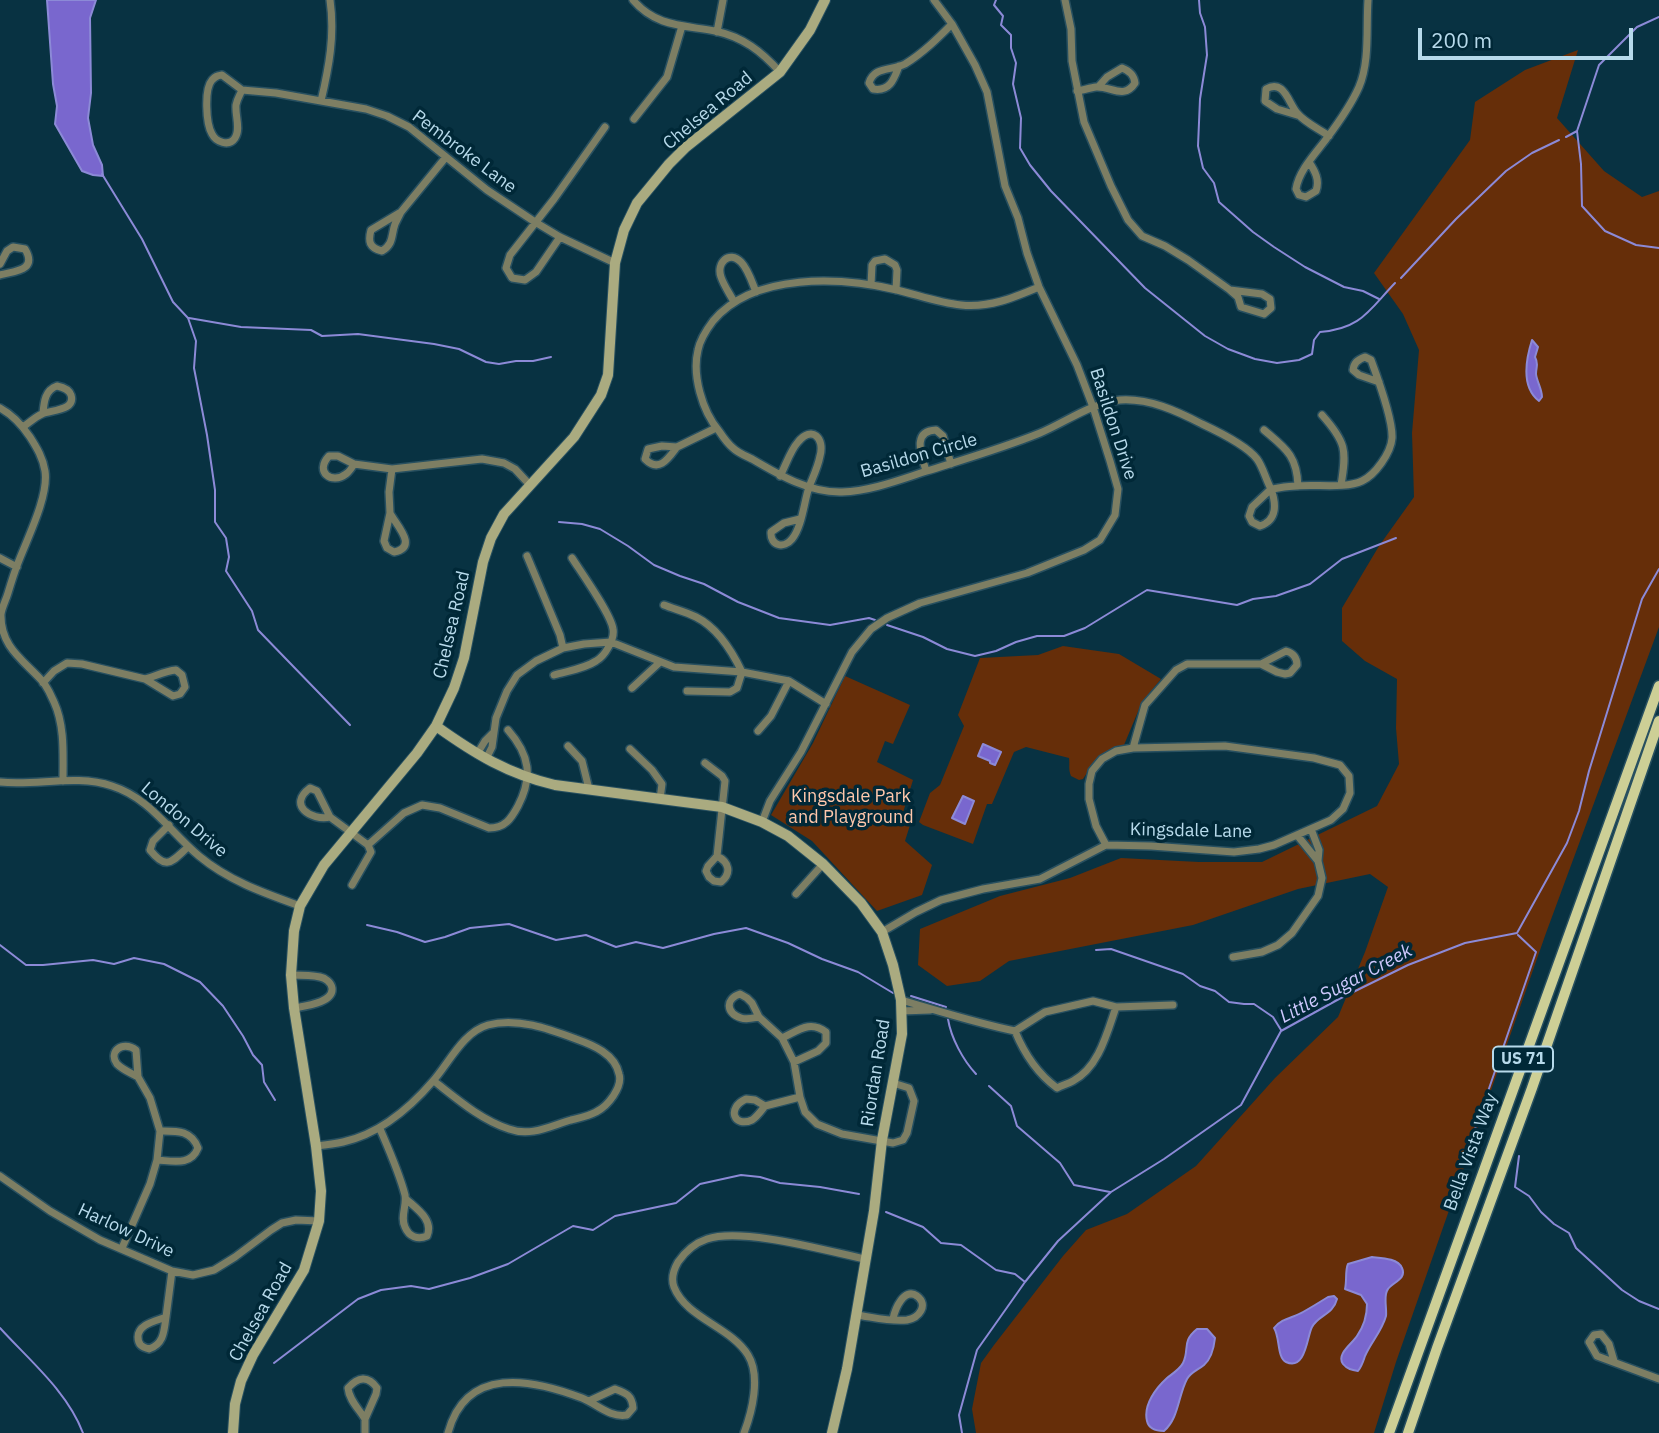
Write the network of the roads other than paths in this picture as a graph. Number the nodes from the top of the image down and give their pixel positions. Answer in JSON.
{"nodes":[{"id":1,"x":330,"y":0,"type":"edge"},
{"id":2,"x":634,"y":0,"type":"edge"},
{"id":3,"x":723,"y":0,"type":"edge"},
{"id":4,"x":825,"y":0,"type":"edge"},
{"id":5,"x":934,"y":0,"type":"edge"},
{"id":6,"x":1065,"y":0,"type":"edge"},
{"id":7,"x":1368,"y":0,"type":"edge"},
{"id":8,"x":952,"y":24,"type":"junction"},
{"id":9,"x":682,"y":26,"type":"junction"},
{"id":10,"x":717,"y":32,"type":"junction"},
{"id":11,"x":899,"y":66,"type":"dead end"},
{"id":12,"x":780,"y":72,"type":"junction"},
{"id":13,"x":1098,"y":87,"type":"junction"},
{"id":14,"x":242,"y":90,"type":"junction"},
{"id":15,"x":1077,"y":91,"type":"junction"},
{"id":16,"x":321,"y":101,"type":"junction"},
{"id":17,"x":1297,"y":115,"type":"junction"},
{"id":18,"x":634,"y":119,"type":"dead end"},
{"id":19,"x":605,"y":127,"type":"dead end"},
{"id":20,"x":1329,"y":136,"type":"junction"},
{"id":21,"x":446,"y":157,"type":"junction"},
{"id":22,"x":1309,"y":162,"type":"junction"},
{"id":23,"x":401,"y":212,"type":"junction"},
{"id":24,"x":535,"y":222,"type":"junction"},
{"id":25,"x":561,"y":237,"type":"junction"},
{"id":26,"x":615,"y":263,"type":"junction"},
{"id":27,"x":0,"y":264,"type":"edge"},
{"id":28,"x":0,"y":275,"type":"edge"},
{"id":29,"x":871,"y":285,"type":"junction"},
{"id":30,"x":1039,"y":287,"type":"junction"},
{"id":31,"x":896,"y":290,"type":"junction"},
{"id":32,"x":1230,"y":290,"type":"junction"},
{"id":33,"x":756,"y":292,"type":"junction"},
{"id":34,"x":734,"y":302,"type":"junction"},
{"id":35,"x":1378,"y":382,"type":"dead end"},
{"id":36,"x":1093,"y":407,"type":"junction"},
{"id":37,"x":0,"y":408,"type":"edge"},
{"id":38,"x":43,"y":413,"type":"junction"},
{"id":39,"x":1322,"y":415,"type":"dead end"},
{"id":40,"x":23,"y":427,"type":"junction"},
{"id":41,"x":716,"y":428,"type":"junction"},
{"id":42,"x":1264,"y":430,"type":"dead end"},
{"id":43,"x":677,"y":447,"type":"dead end"},
{"id":44,"x":354,"y":464,"type":"dead end"},
{"id":45,"x":951,"y":464,"type":"junction"},
{"id":46,"x":392,"y":469,"type":"junction"},
{"id":47,"x":926,"y":471,"type":"junction"},
{"id":48,"x":780,"y":476,"type":"junction"},
{"id":49,"x":529,"y":484,"type":"junction"},
{"id":50,"x":1341,"y":485,"type":"junction"},
{"id":51,"x":1298,"y":486,"type":"junction"},
{"id":52,"x":809,"y":487,"type":"junction"},
{"id":53,"x":1270,"y":489,"type":"junction"},
{"id":54,"x":390,"y":513,"type":"junction"},
{"id":55,"x":800,"y":519,"type":"dead end"},
{"id":56,"x":527,"y":556,"type":"dead end"},
{"id":57,"x":0,"y":558,"type":"edge"},
{"id":58,"x":572,"y":558,"type":"dead end"},
{"id":59,"x":17,"y":567,"type":"junction"},
{"id":60,"x":664,"y":605,"type":"dead end"},
{"id":61,"x":1,"y":633,"type":"edge"},
{"id":62,"x":611,"y":642,"type":"junction"},
{"id":63,"x":564,"y":649,"type":"junction"},
{"id":64,"x":659,"y":663,"type":"junction"},
{"id":65,"x":1261,"y":664,"type":"junction"},
{"id":66,"x":742,"y":672,"type":"junction"},
{"id":67,"x":554,"y":675,"type":"dead end"},
{"id":68,"x":145,"y":679,"type":"junction"},
{"id":69,"x":789,"y":681,"type":"junction"},
{"id":70,"x":43,"y":683,"type":"junction"},
{"id":71,"x":1659,"y":686,"type":"edge"},
{"id":72,"x":632,"y":688,"type":"dead end"},
{"id":73,"x":687,"y":691,"type":"dead end"},
{"id":74,"x":827,"y":704,"type":"junction"},
{"id":75,"x":1659,"y":721,"type":"edge"},
{"id":76,"x":436,"y":726,"type":"junction"},
{"id":77,"x":508,"y":730,"type":"dead end"},
{"id":78,"x":758,"y":731,"type":"dead end"},
{"id":79,"x":568,"y":746,"type":"dead end"},
{"id":80,"x":1133,"y":748,"type":"junction"},
{"id":81,"x":630,"y":749,"type":"dead end"},
{"id":82,"x":481,"y":757,"type":"junction"},
{"id":83,"x":705,"y":763,"type":"dead end"},
{"id":84,"x":529,"y":779,"type":"junction"},
{"id":85,"x":63,"y":781,"type":"junction"},
{"id":86,"x":0,"y":782,"type":"edge"},
{"id":87,"x":589,"y":789,"type":"junction"},
{"id":88,"x":660,"y":799,"type":"junction"},
{"id":89,"x":722,"y":807,"type":"junction"},
{"id":90,"x":330,"y":817,"type":"junction"},
{"id":91,"x":762,"y":822,"type":"junction"},
{"id":92,"x":169,"y":825,"type":"junction"},
{"id":93,"x":1311,"y":829,"type":"junction"},
{"id":94,"x":350,"y":832,"type":"junction"},
{"id":95,"x":1297,"y":835,"type":"junction"},
{"id":96,"x":368,"y":845,"type":"junction"},
{"id":97,"x":1106,"y":845,"type":"junction"},
{"id":98,"x":188,"y":846,"type":"junction"},
{"id":99,"x":717,"y":856,"type":"dead end"},
{"id":100,"x":1318,"y":861,"type":"junction"},
{"id":101,"x":823,"y":863,"type":"junction"},
{"id":102,"x":352,"y":885,"type":"dead end"},
{"id":103,"x":796,"y":894,"type":"dead end"},
{"id":104,"x":300,"y":906,"type":"junction"},
{"id":105,"x":882,"y":932,"type":"junction"},
{"id":106,"x":1233,"y":957,"type":"dead end"},
{"id":107,"x":291,"y":975,"type":"junction"},
{"id":108,"x":901,"y":1005,"type":"junction"},
{"id":109,"x":1173,"y":1005,"type":"dead end"},
{"id":110,"x":1116,"y":1007,"type":"junction"},
{"id":111,"x":294,"y":1008,"type":"junction"},
{"id":112,"x":759,"y":1017,"type":"dead end"},
{"id":113,"x":1015,"y":1031,"type":"junction"},
{"id":114,"x":782,"y":1038,"type":"junction"},
{"id":115,"x":794,"y":1062,"type":"junction"},
{"id":116,"x":138,"y":1077,"type":"junction"},
{"id":117,"x":434,"y":1081,"type":"junction"},
{"id":118,"x":893,"y":1083,"type":"junction"},
{"id":119,"x":800,"y":1097,"type":"junction"},
{"id":120,"x":765,"y":1106,"type":"dead end"},
{"id":121,"x":380,"y":1129,"type":"junction"},
{"id":122,"x":160,"y":1131,"type":"junction"},
{"id":123,"x":882,"y":1140,"type":"junction"},
{"id":124,"x":316,"y":1146,"type":"junction"},
{"id":125,"x":157,"y":1160,"type":"junction"},
{"id":126,"x":0,"y":1177,"type":"edge"},
{"id":127,"x":406,"y":1199,"type":"junction"},
{"id":128,"x":319,"y":1221,"type":"junction"},
{"id":129,"x":122,"y":1248,"type":"junction"},
{"id":130,"x":865,"y":1259,"type":"junction"},
{"id":131,"x":172,"y":1271,"type":"junction"},
{"id":132,"x":856,"y":1315,"type":"junction"},
{"id":133,"x":166,"y":1317,"type":"junction"},
{"id":134,"x":893,"y":1319,"type":"junction"},
{"id":135,"x":1615,"y":1361,"type":"dead end"},
{"id":136,"x":1659,"y":1378,"type":"edge"},
{"id":137,"x":589,"y":1401,"type":"junction"},
{"id":138,"x":365,"y":1419,"type":"junction"},
{"id":139,"x":233,"y":1433,"type":"edge"},
{"id":140,"x":365,"y":1433,"type":"edge"},
{"id":141,"x":448,"y":1433,"type":"edge"},
{"id":142,"x":744,"y":1433,"type":"edge"},
{"id":143,"x":832,"y":1433,"type":"edge"},
{"id":144,"x":1389,"y":1433,"type":"edge"},
{"id":145,"x":1408,"y":1433,"type":"edge"}],
"edges":[{"from":1,"to":16,"type":"street"},
{"from":2,"to":9,"type":"street"},
{"from":3,"to":10,"type":"street"},
{"from":4,"to":12,"type":"street","name":"Chelsea Road"},
{"from":5,"to":8,"type":"street","name":"Basildon Drive"},
{"from":6,"to":15,"type":"street"},
{"from":7,"to":20,"type":"street"},
{"from":8,"to":11,"type":"street"},
{"from":8,"to":30,"type":"street","name":"Basildon Drive"},
{"from":9,"to":10,"type":"street"},
{"from":9,"to":18,"type":"street"},
{"from":10,"to":12,"type":"street"},
{"from":12,"to":26,"type":"street","name":"Chelsea Road"},
{"from":13,"to":13,"type":"street"},
{"from":13,"to":15,"type":"street"},
{"from":14,"to":14,"type":"street","name":"Pembroke Lane"},
{"from":14,"to":16,"type":"street","name":"Pembroke Lane"},
{"from":15,"to":32,"type":"street"},
{"from":16,"to":21,"type":"street","name":"Pembroke Lane"},
{"from":17,"to":17,"type":"street"},
{"from":17,"to":20,"type":"street"},
{"from":19,"to":24,"type":"street"},
{"from":20,"to":22,"type":"street"},
{"from":21,"to":23,"type":"street"},
{"from":21,"to":24,"type":"street","name":"Pembroke Lane"},
{"from":22,"to":22,"type":"street"},
{"from":23,"to":23,"type":"street"},
{"from":24,"to":25,"type":"street","name":"Pembroke Lane"},
{"from":24,"to":25,"type":"street"},
{"from":25,"to":26,"type":"street","name":"Pembroke Lane"},
{"from":26,"to":49,"type":"street","name":"Chelsea Road"},
{"from":27,"to":28,"type":"street"},
{"from":29,"to":31,"type":"street","name":"Basildon Circle"},
{"from":29,"to":31,"type":"street"},
{"from":29,"to":33,"type":"street","name":"Basildon Circle"},
{"from":30,"to":31,"type":"street","name":"Basildon Circle"},
{"from":30,"to":36,"type":"street","name":"Basildon Drive"},
{"from":32,"to":32,"type":"street"},
{"from":33,"to":34,"type":"street","name":"Basildon Circle"},
{"from":33,"to":34,"type":"street"},
{"from":34,"to":41,"type":"street","name":"Basildon Circle"},
{"from":35,"to":50,"type":"street"},
{"from":36,"to":45,"type":"street","name":"Basildon Circle"},
{"from":36,"to":53,"type":"street","name":"Basildon Circle"},
{"from":36,"to":74,"type":"street","name":"Basildon Drive"},
{"from":37,"to":40,"type":"street"},
{"from":38,"to":38,"type":"street"},
{"from":38,"to":40,"type":"street"},
{"from":39,"to":50,"type":"street"},
{"from":40,"to":59,"type":"street"},
{"from":41,"to":43,"type":"street"},
{"from":41,"to":48,"type":"street","name":"Basildon Circle"},
{"from":42,"to":51,"type":"street"},
{"from":44,"to":46,"type":"street"},
{"from":45,"to":47,"type":"street","name":"Basildon Circle"},
{"from":45,"to":47,"type":"street"},
{"from":46,"to":49,"type":"street"},
{"from":46,"to":54,"type":"street"},
{"from":47,"to":52,"type":"street","name":"Basildon Circle"},
{"from":48,"to":52,"type":"street","name":"Basildon Circle"},
{"from":48,"to":52,"type":"street"},
{"from":49,"to":76,"type":"street","name":"Chelsea Road"},
{"from":50,"to":51,"type":"street"},
{"from":51,"to":53,"type":"street"},
{"from":52,"to":55,"type":"street"},
{"from":53,"to":53,"type":"street"},
{"from":54,"to":54,"type":"street"},
{"from":56,"to":63,"type":"street"},
{"from":57,"to":59,"type":"street"},
{"from":58,"to":62,"type":"street"},
{"from":59,"to":61,"type":"street"},
{"from":60,"to":66,"type":"street"},
{"from":61,"to":70,"type":"street"},
{"from":62,"to":63,"type":"street"},
{"from":62,"to":64,"type":"street"},
{"from":62,"to":67,"type":"street"},
{"from":63,"to":82,"type":"street"},
{"from":64,"to":66,"type":"street"},
{"from":64,"to":72,"type":"street"},
{"from":65,"to":65,"type":"street"},
{"from":65,"to":80,"type":"street"},
{"from":66,"to":69,"type":"street"},
{"from":66,"to":73,"type":"street"},
{"from":68,"to":68,"type":"street"},
{"from":68,"to":70,"type":"street"},
{"from":69,"to":74,"type":"street"},
{"from":69,"to":78,"type":"street"},
{"from":70,"to":85,"type":"street"},
{"from":71,"to":144,"type":"main road","name":"Bella Vista Way","number":"US 71"},
{"from":74,"to":91,"type":"street","name":"Basildon Drive"},
{"from":75,"to":145,"type":"main road","name":"Bella Vista Way","number":"US 71"},
{"from":76,"to":82,"type":"street","name":"Riordan Road"},
{"from":76,"to":94,"type":"street","name":"Chelsea Road"},
{"from":77,"to":84,"type":"street"},
{"from":79,"to":87,"type":"street"},
{"from":80,"to":93,"type":"street","name":"Kingsdale Lane"},
{"from":80,"to":97,"type":"street","name":"Kingsdale Lane"},
{"from":81,"to":88,"type":"street"},
{"from":82,"to":84,"type":"street","name":"Riordan Road"},
{"from":83,"to":89,"type":"street"},
{"from":84,"to":87,"type":"street","name":"Riordan Road"},
{"from":84,"to":96,"type":"street"},
{"from":85,"to":86,"type":"street","name":"London Drive"},
{"from":85,"to":92,"type":"street","name":"London Drive"},
{"from":87,"to":88,"type":"street","name":"Riordan Road"},
{"from":88,"to":89,"type":"street","name":"Riordan Road"},
{"from":89,"to":91,"type":"street","name":"Riordan Road"},
{"from":89,"to":99,"type":"street"},
{"from":90,"to":90,"type":"street"},
{"from":90,"to":94,"type":"street"},
{"from":91,"to":101,"type":"street","name":"Riordan Road"},
{"from":92,"to":98,"type":"street","name":"London Drive"},
{"from":92,"to":98,"type":"street"},
{"from":93,"to":95,"type":"street","name":"Kingsdale Lane"},
{"from":93,"to":100,"type":"street"},
{"from":94,"to":96,"type":"street"},
{"from":94,"to":104,"type":"street","name":"Chelsea Road"},
{"from":95,"to":97,"type":"street","name":"Kingsdale Lane"},
{"from":95,"to":100,"type":"street"},
{"from":96,"to":102,"type":"street"},
{"from":97,"to":105,"type":"street","name":"Kingsdale Lane"},
{"from":98,"to":104,"type":"street","name":"London Drive"},
{"from":100,"to":106,"type":"street"},
{"from":101,"to":103,"type":"street"},
{"from":101,"to":105,"type":"street","name":"Riordan Road"},
{"from":104,"to":107,"type":"street","name":"Chelsea Road"},
{"from":105,"to":108,"type":"street","name":"Riordan Road"},
{"from":107,"to":111,"type":"street","name":"Chelsea Road"},
{"from":107,"to":111,"type":"street"},
{"from":108,"to":113,"type":"street"},
{"from":108,"to":118,"type":"street","name":"Riordan Road"},
{"from":109,"to":110,"type":"street"},
{"from":110,"to":113,"type":"street"},
{"from":110,"to":113,"type":"street"},
{"from":111,"to":124,"type":"street","name":"Chelsea Road"},
{"from":112,"to":114,"type":"street"},
{"from":114,"to":115,"type":"street"},
{"from":114,"to":115,"type":"street"},
{"from":115,"to":119,"type":"street"},
{"from":116,"to":116,"type":"street"},
{"from":116,"to":122,"type":"street"},
{"from":117,"to":117,"type":"street"},
{"from":117,"to":121,"type":"street"},
{"from":118,"to":123,"type":"street","name":"Riordan Road"},
{"from":118,"to":123,"type":"street"},
{"from":119,"to":120,"type":"street"},
{"from":119,"to":123,"type":"street"},
{"from":121,"to":124,"type":"street"},
{"from":121,"to":127,"type":"street"},
{"from":122,"to":125,"type":"street"},
{"from":122,"to":125,"type":"street"},
{"from":123,"to":130,"type":"street","name":"Riordan Road"},
{"from":124,"to":128,"type":"street","name":"Chelsea Road"},
{"from":125,"to":129,"type":"street"},
{"from":126,"to":129,"type":"street","name":"Harlow Drive"},
{"from":127,"to":127,"type":"street"},
{"from":128,"to":131,"type":"street","name":"Harlow Drive"},
{"from":128,"to":139,"type":"street","name":"Chelsea Road"},
{"from":129,"to":131,"type":"street","name":"Harlow Drive"},
{"from":130,"to":132,"type":"street","name":"Riordan Road"},
{"from":130,"to":142,"type":"street"},
{"from":131,"to":133,"type":"street"},
{"from":132,"to":134,"type":"street"},
{"from":132,"to":143,"type":"street","name":"Riordan Road"},
{"from":133,"to":133,"type":"street"},
{"from":134,"to":134,"type":"street"},
{"from":135,"to":136,"type":"street"},
{"from":137,"to":137,"type":"street"},
{"from":137,"to":141,"type":"street"},
{"from":138,"to":138,"type":"street"},
{"from":138,"to":140,"type":"street"}]}
